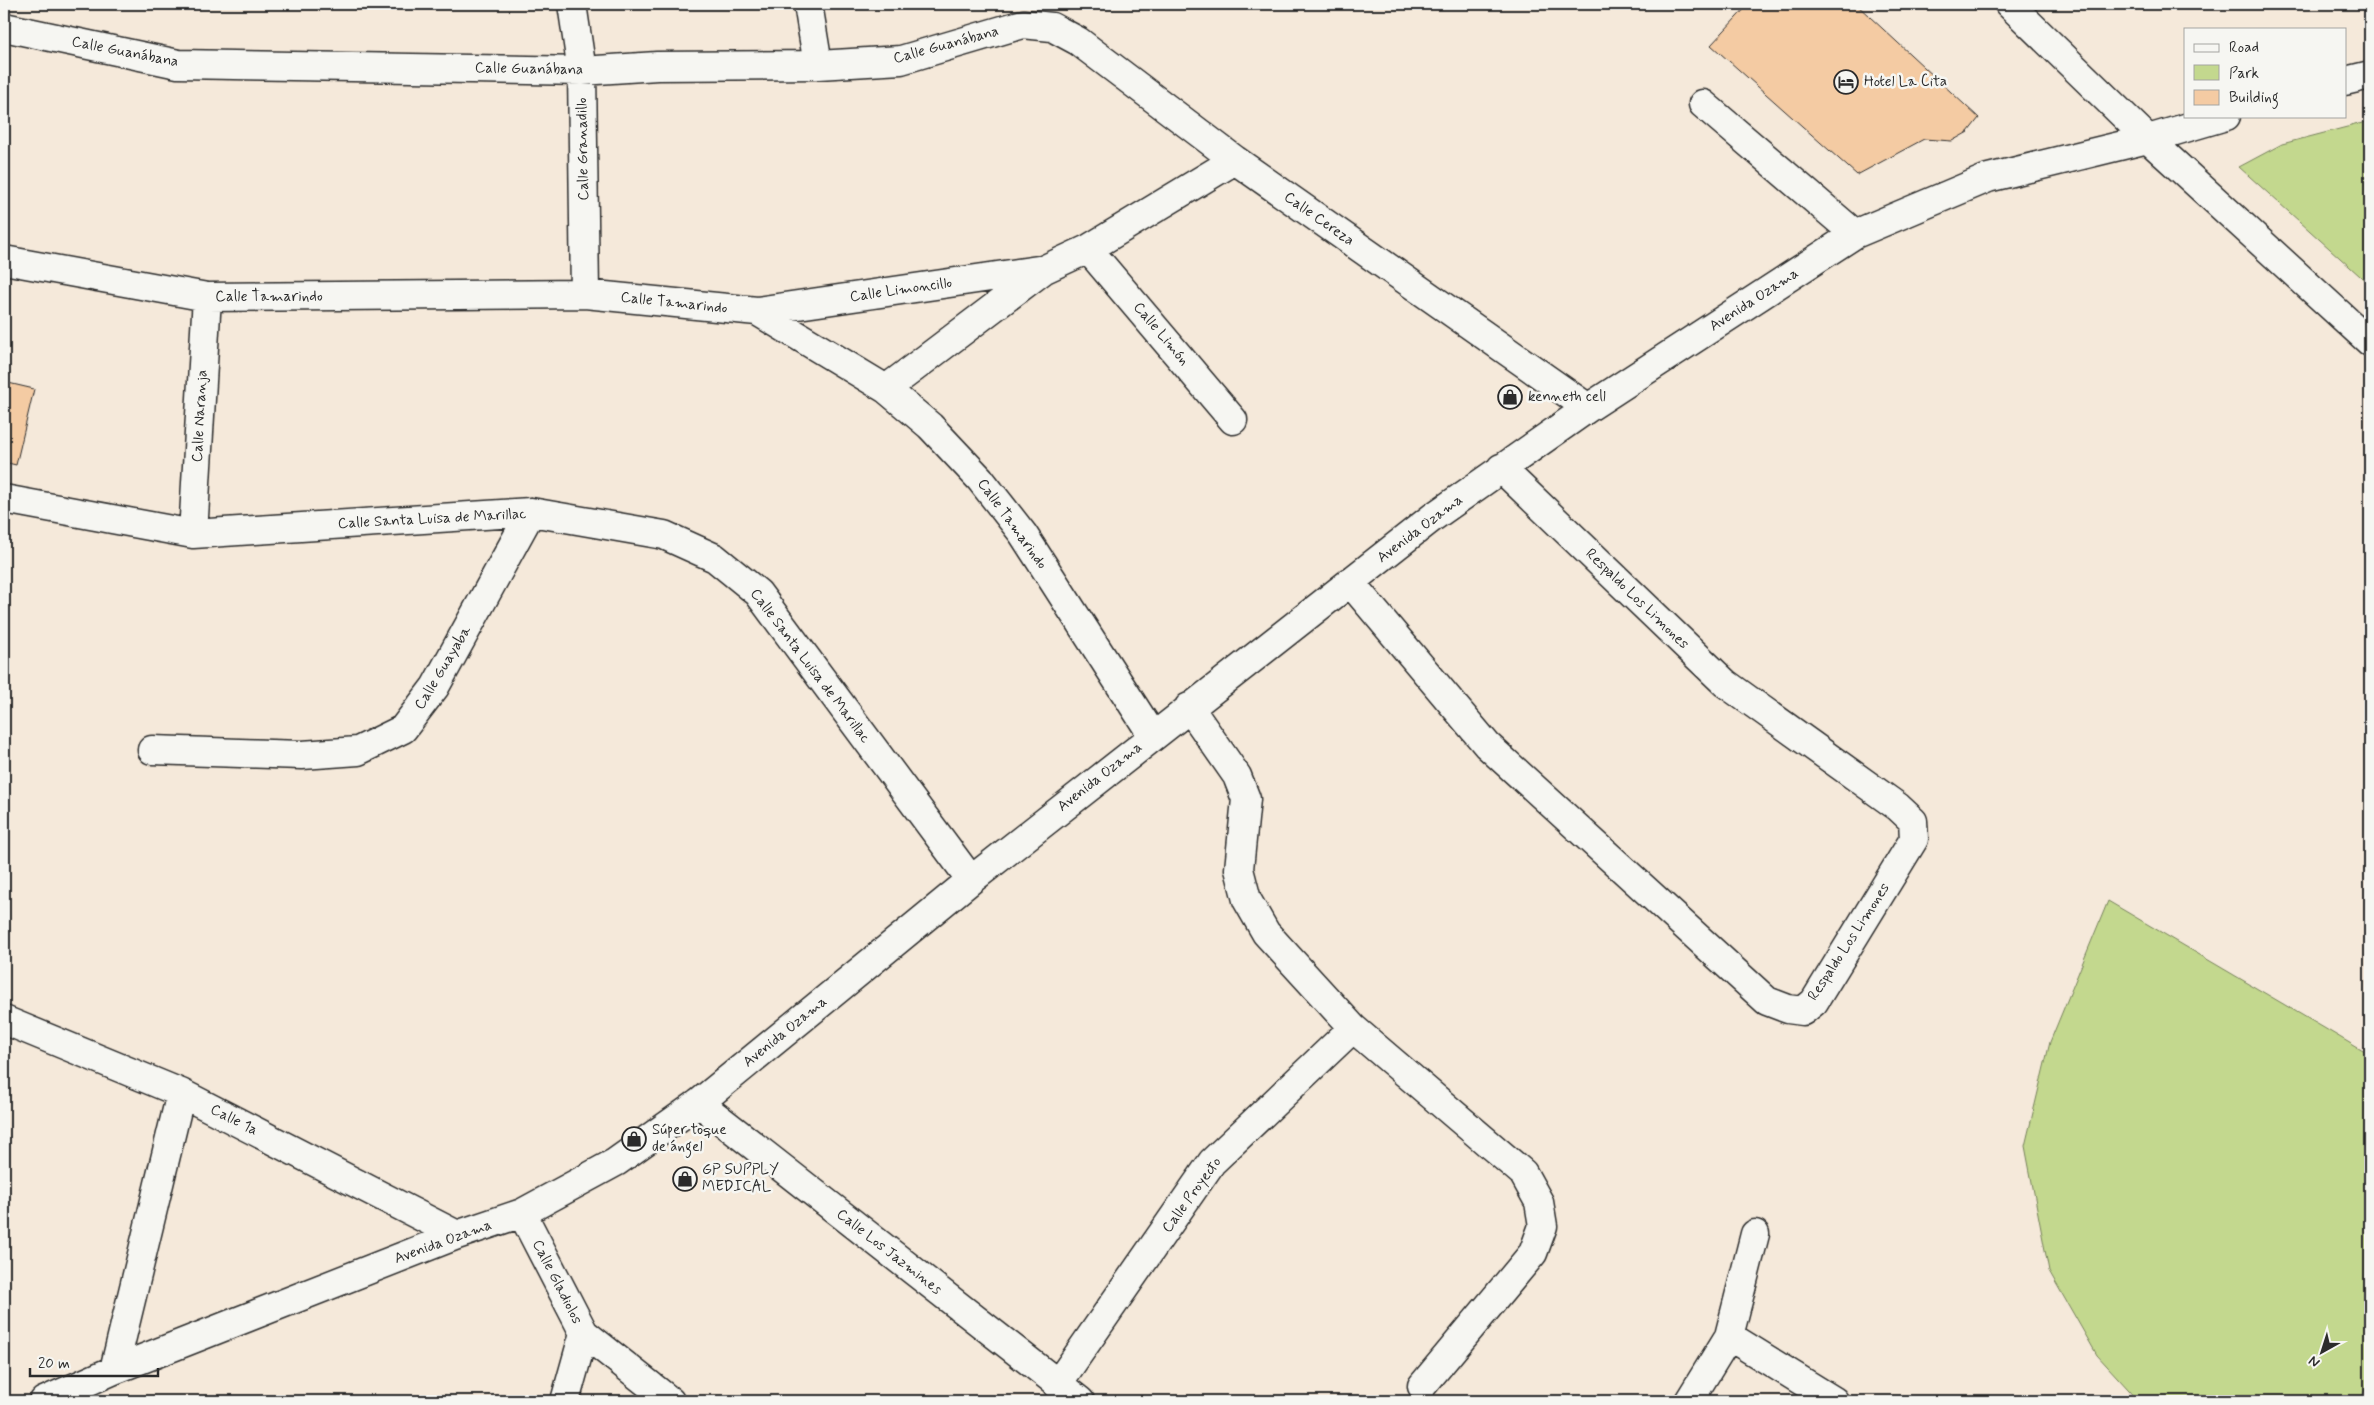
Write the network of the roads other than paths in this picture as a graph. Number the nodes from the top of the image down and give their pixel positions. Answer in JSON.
{"nodes":[{"id":1,"x":572,"y":4,"type":"edge"},
{"id":2,"x":808,"y":4,"type":"edge"},
{"id":3,"x":2009,"y":4,"type":"edge"},
{"id":4,"x":4,"y":27,"type":"edge"},
{"id":5,"x":1052,"y":27,"type":"joint"},
{"id":6,"x":818,"y":65,"type":"junction"},
{"id":7,"x":582,"y":71,"type":"junction"},
{"id":8,"x":2370,"y":76,"type":"edge"},
{"id":9,"x":2346,"y":81,"type":"edge"},
{"id":10,"x":1703,"y":104,"type":"dead end"},
{"id":11,"x":2219,"y":118,"type":"edge"},
{"id":12,"x":2148,"y":139,"type":"junction"},
{"id":13,"x":1235,"y":160,"type":"junction"},
{"id":14,"x":1855,"y":234,"type":"junction"},
{"id":15,"x":1088,"y":249,"type":"junction"},
{"id":16,"x":4,"y":260,"type":"edge"},
{"id":17,"x":1045,"y":269,"type":"junction"},
{"id":18,"x":585,"y":294,"type":"junction"},
{"id":19,"x":207,"y":297,"type":"junction"},
{"id":20,"x":757,"y":311,"type":"junction"},
{"id":21,"x":2370,"y":342,"type":"edge"},
{"id":22,"x":886,"y":389,"type":"junction"},
{"id":23,"x":1588,"y":408,"type":"junction"},
{"id":24,"x":1233,"y":420,"type":"dead end"},
{"id":25,"x":1501,"y":468,"type":"junction"},
{"id":26,"x":4,"y":499,"type":"edge"},
{"id":27,"x":531,"y":512,"type":"junction"},
{"id":28,"x":193,"y":534,"type":"junction"},
{"id":29,"x":1350,"y":582,"type":"junction"},
{"id":30,"x":1189,"y":707,"type":"junction"},
{"id":31,"x":1153,"y":736,"type":"junction"},
{"id":32,"x":152,"y":750,"type":"dead end"},
{"id":33,"x":971,"y":880,"type":"junction"},
{"id":34,"x":4,"y":1020,"type":"edge"},
{"id":35,"x":1353,"y":1028,"type":"junction"},
{"id":36,"x":181,"y":1093,"type":"junction"},
{"id":37,"x":699,"y":1103,"type":"junction"},
{"id":38,"x":522,"y":1213,"type":"junction"},
{"id":39,"x":1755,"y":1234,"type":"dead end"},
{"id":40,"x":457,"y":1235,"type":"junction"},
{"id":41,"x":584,"y":1333,"type":"junction"},
{"id":42,"x":1729,"y":1336,"type":"junction"},
{"id":43,"x":114,"y":1370,"type":"junction"},
{"id":44,"x":1057,"y":1385,"type":"junction"},
{"id":45,"x":1422,"y":1386,"type":"dead end"},
{"id":46,"x":44,"y":1401,"type":"edge"},
{"id":47,"x":565,"y":1401,"type":"edge"},
{"id":48,"x":670,"y":1401,"type":"edge"},
{"id":49,"x":1080,"y":1401,"type":"edge"},
{"id":50,"x":1689,"y":1401,"type":"edge"},
{"id":51,"x":1834,"y":1401,"type":"edge"}],
"edges":[{"from":1,"to":7,"type":"street","name":"Calle Granadillo"},
{"from":2,"to":6,"type":"street"},
{"from":3,"to":12,"type":"street"},
{"from":4,"to":7,"type":"street","name":"Calle Guanábana"},
{"from":5,"to":6,"type":"street","name":"Calle Guanábana"},
{"from":5,"to":13,"type":"street","name":"Calle Cereza"},
{"from":6,"to":7,"type":"street","name":"Calle Guanábana"},
{"from":7,"to":18,"type":"street","name":"Calle Granadillo"},
{"from":8,"to":9,"type":"street"},
{"from":10,"to":14,"type":"street"},
{"from":11,"to":12,"type":"street","name":"Avenida Ozama"},
{"from":12,"to":14,"type":"street","name":"Avenida Ozama"},
{"from":12,"to":21,"type":"street"},
{"from":13,"to":15,"type":"street","name":"Calle Limoncillo"},
{"from":13,"to":23,"type":"street","name":"Calle Cereza"},
{"from":14,"to":23,"type":"street","name":"Avenida Ozama"},
{"from":15,"to":17,"type":"street","name":"Calle Limoncillo"},
{"from":15,"to":24,"type":"street","name":"Calle Limón"},
{"from":16,"to":19,"type":"street","name":"Calle Tamarindo"},
{"from":17,"to":20,"type":"street","name":"Calle Limoncillo"},
{"from":17,"to":22,"type":"street","name":"Calle Limoncillo"},
{"from":18,"to":19,"type":"street","name":"Calle Tamarindo"},
{"from":18,"to":20,"type":"street","name":"Calle Tamarindo"},
{"from":19,"to":28,"type":"street","name":"Calle Naranja"},
{"from":20,"to":22,"type":"street","name":"Calle Tamarindo"},
{"from":22,"to":31,"type":"street","name":"Calle Tamarindo"},
{"from":23,"to":25,"type":"street","name":"Avenida Ozama"},
{"from":25,"to":29,"type":"street","name":"Avenida Ozama"},
{"from":25,"to":29,"type":"street","name":"Respaldo Los Limones"},
{"from":26,"to":28,"type":"street","name":"Calle Santa Luisa de Marillac"},
{"from":27,"to":28,"type":"street","name":"Calle Santa Luisa de Marillac"},
{"from":27,"to":32,"type":"street","name":"Calle Guayaba"},
{"from":27,"to":33,"type":"street","name":"Calle Santa Luisa de Marillac"},
{"from":29,"to":30,"type":"street","name":"Avenida Ozama"},
{"from":30,"to":31,"type":"street","name":"Avenida Ozama"},
{"from":30,"to":35,"type":"street"},
{"from":31,"to":33,"type":"street","name":"Avenida Ozama"},
{"from":33,"to":37,"type":"street","name":"Avenida Ozama"},
{"from":34,"to":36,"type":"street","name":"Calle 1a"},
{"from":35,"to":44,"type":"street","name":"Calle Proyecto"},
{"from":35,"to":45,"type":"street"},
{"from":36,"to":40,"type":"street","name":"Calle 1a"},
{"from":36,"to":43,"type":"street"},
{"from":37,"to":38,"type":"street","name":"Avenida Ozama"},
{"from":37,"to":44,"type":"street","name":"Calle Los Jazmines"},
{"from":38,"to":40,"type":"street","name":"Avenida Ozama"},
{"from":38,"to":41,"type":"street","name":"Calle Gladiolos"},
{"from":39,"to":42,"type":"street"},
{"from":40,"to":43,"type":"street","name":"Avenida Ozama"},
{"from":41,"to":47,"type":"street"},
{"from":41,"to":48,"type":"street","name":"Calle Gladiolos"},
{"from":42,"to":50,"type":"street"},
{"from":42,"to":51,"type":"street"},
{"from":43,"to":46,"type":"street","name":"Avenida Ozama"},
{"from":44,"to":49,"type":"street","name":"Calle Los Jazmines"}]}
